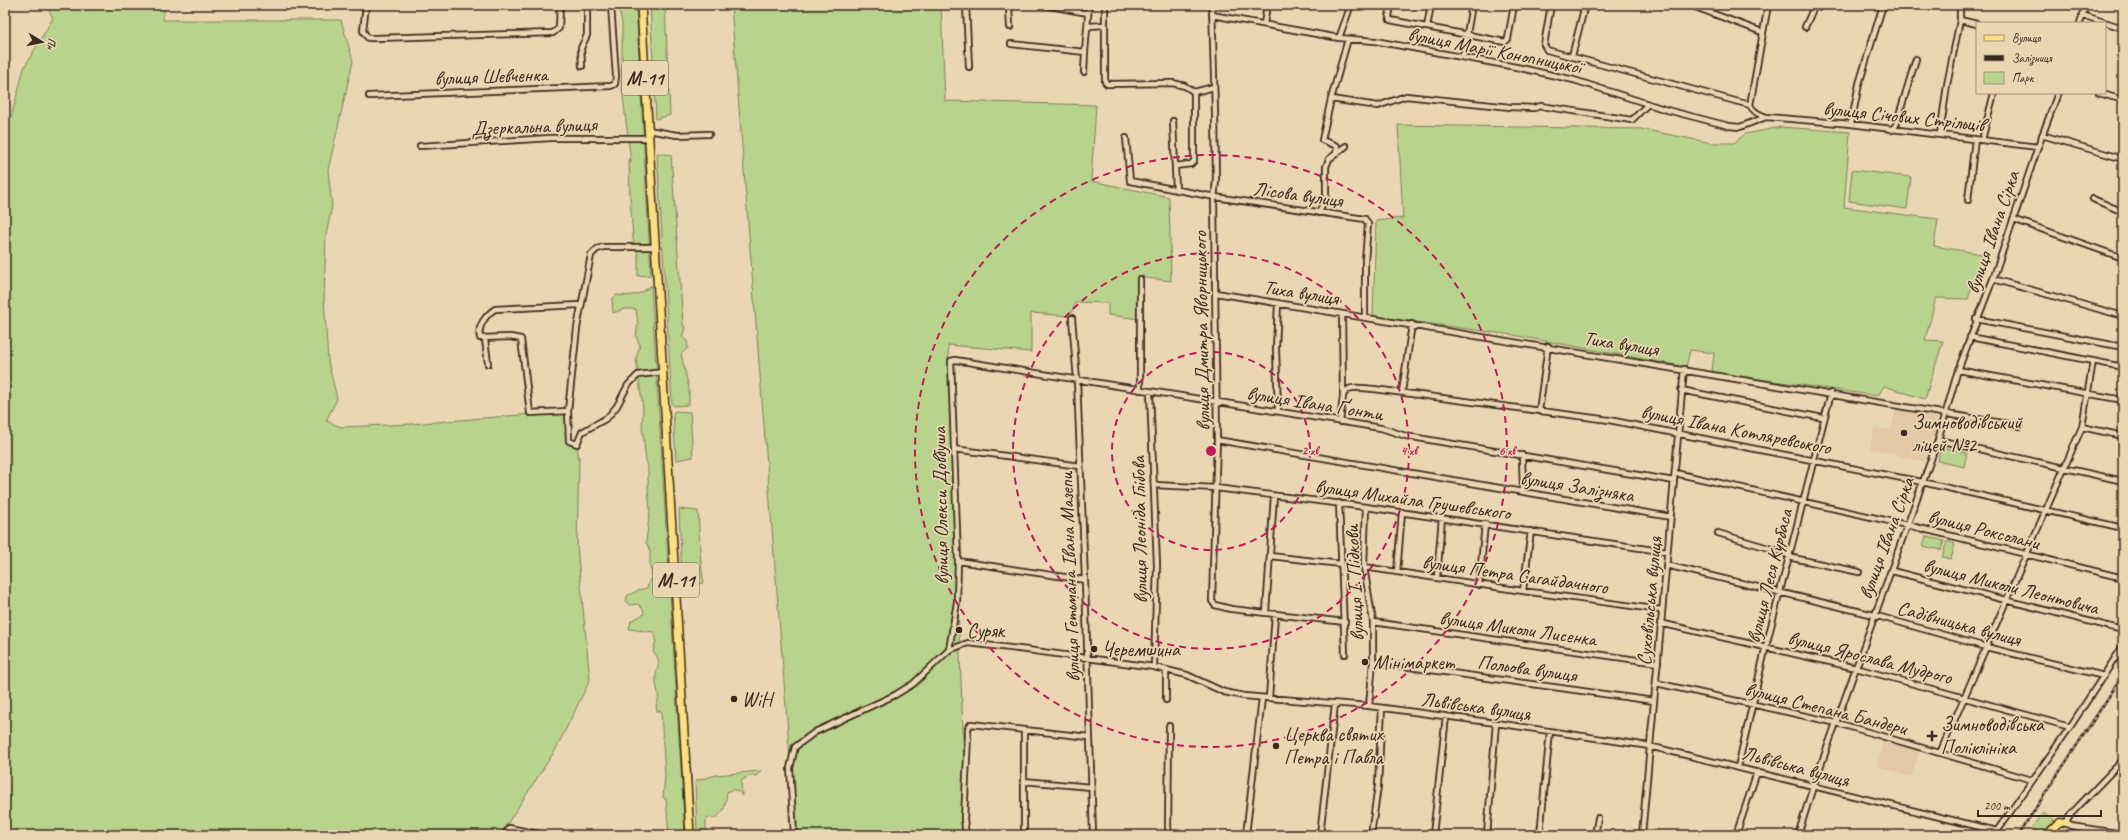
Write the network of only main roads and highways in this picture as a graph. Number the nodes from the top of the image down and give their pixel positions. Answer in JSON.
{"nodes":[{"id":1,"x":641,"y":5,"type":"edge"},
{"id":2,"x":2066,"y":823,"type":"road end"},
{"id":3,"x":690,"y":835,"type":"edge"},
{"id":4,"x":2046,"y":835,"type":"edge"}],
"edges":[{"from":1,"to":3,"type":"highway","number":"М-11"},
{"from":2,"to":4,"type":"main road"}]}
